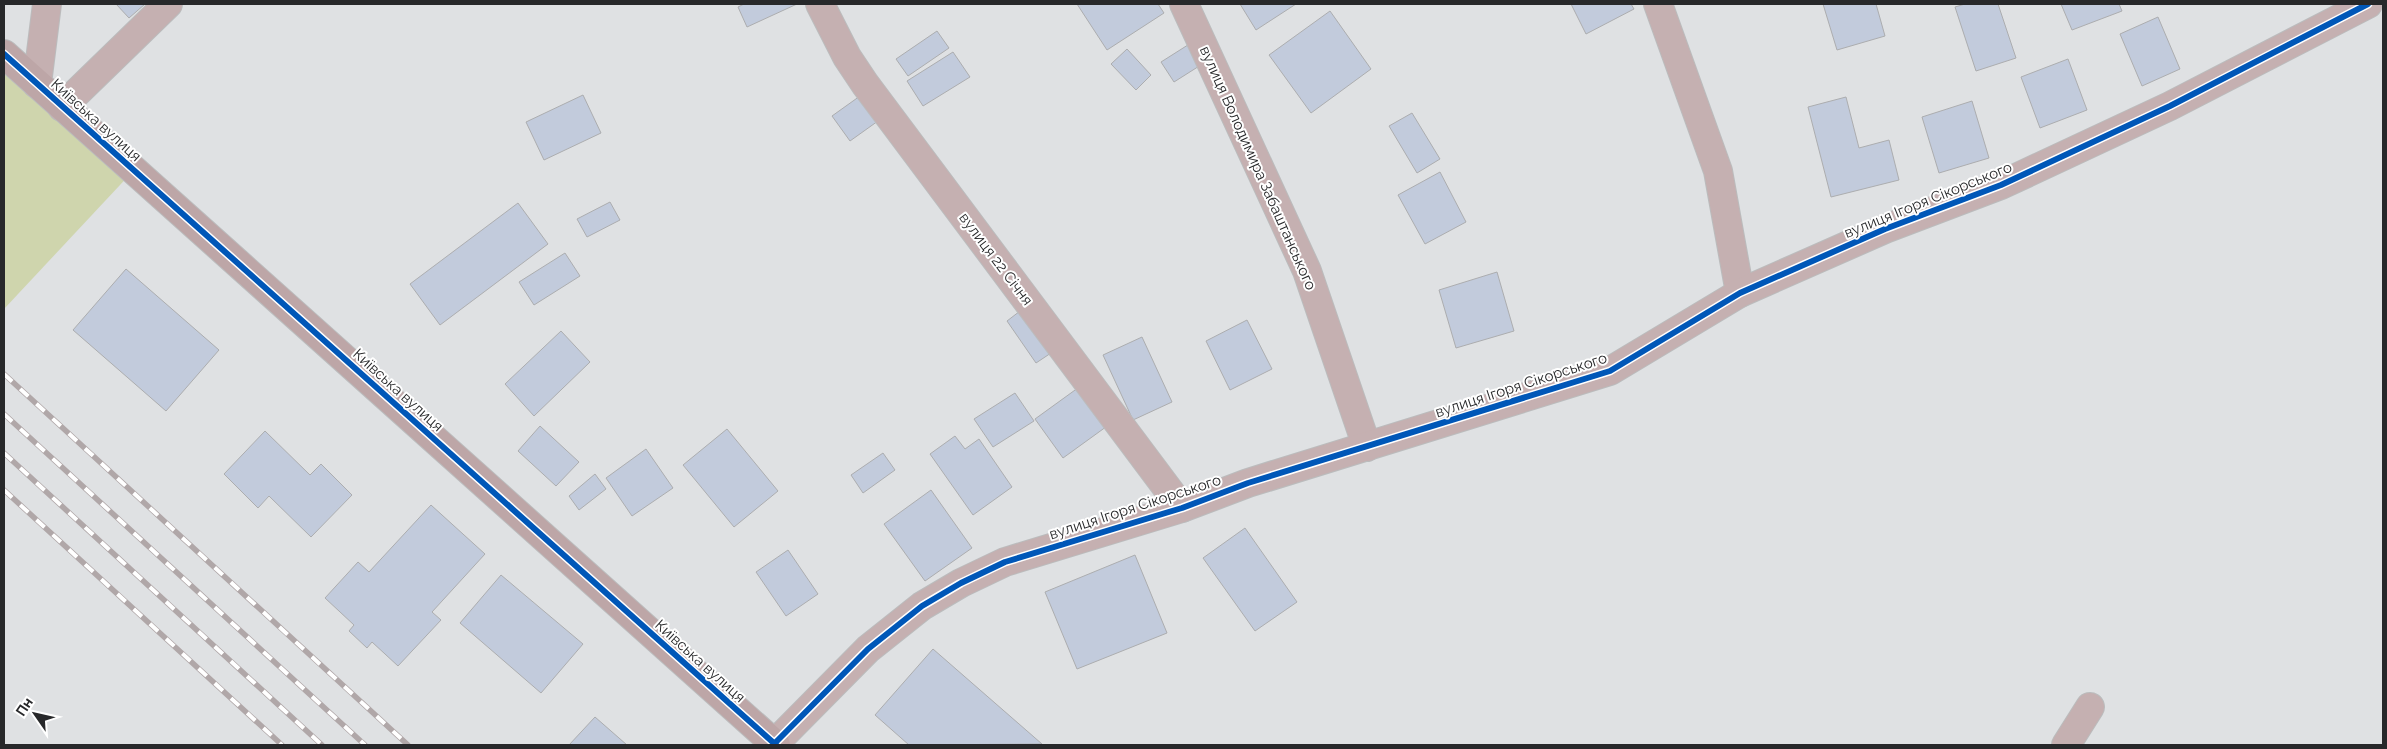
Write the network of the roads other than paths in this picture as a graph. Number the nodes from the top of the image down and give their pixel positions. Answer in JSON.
{"nodes":[{"id":1,"x":48,"y":4,"type":"edge"},
{"id":2,"x":168,"y":4,"type":"edge"},
{"id":3,"x":820,"y":4,"type":"edge"},
{"id":4,"x":1184,"y":4,"type":"edge"},
{"id":5,"x":1658,"y":4,"type":"edge"},
{"id":6,"x":2368,"y":4,"type":"edge"},
{"id":7,"x":4,"y":54,"type":"edge"},
{"id":8,"x":37,"y":84,"type":"junction"},
{"id":9,"x":62,"y":107,"type":"junction"},
{"id":10,"x":1740,"y":293,"type":"junction"},
{"id":11,"x":1367,"y":447,"type":"junction"},
{"id":12,"x":1182,"y":508,"type":"junction"},
{"id":13,"x":2090,"y":707,"type":"dead end"},
{"id":14,"x":775,"y":745,"type":"edge"},
{"id":15,"x":2066,"y":745,"type":"edge"}],
"edges":[{"from":1,"to":8,"type":"street"},
{"from":2,"to":9,"type":"street"},
{"from":3,"to":12,"type":"street","name":"вулиця 22 Січня"},
{"from":4,"to":11,"type":"street","name":"вулиця Володимира Забаштанського"},
{"from":5,"to":10,"type":"street"},
{"from":6,"to":10,"type":"street","name":"вулиця Ігоря Сікорського"},
{"from":7,"to":8,"type":"street","name":"Київська вулиця"},
{"from":8,"to":9,"type":"street","name":"Київська вулиця"},
{"from":9,"to":14,"type":"street","name":"Київська вулиця"},
{"from":10,"to":11,"type":"street","name":"вулиця Ігоря Сікорського"},
{"from":11,"to":12,"type":"street","name":"вулиця Ігоря Сікорського"},
{"from":12,"to":14,"type":"street","name":"вулиця Ігоря Сікорського"},
{"from":13,"to":15,"type":"street"}]}
